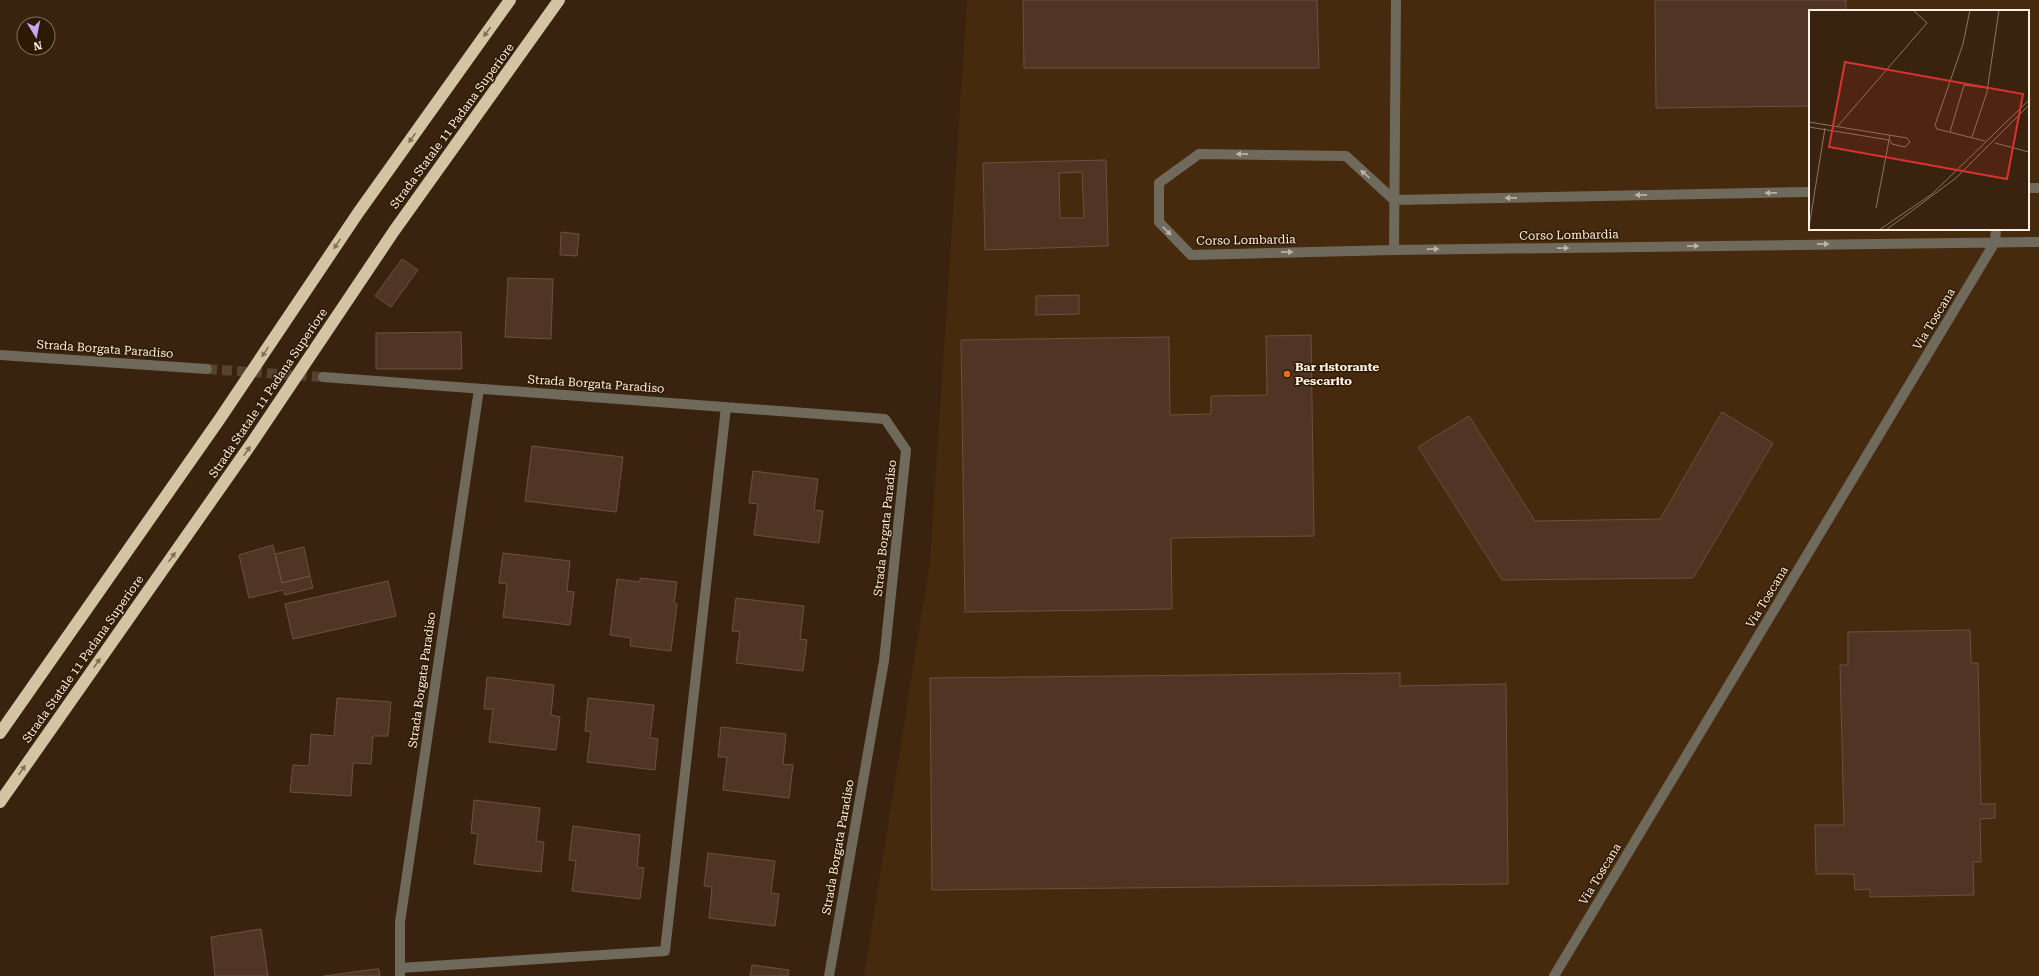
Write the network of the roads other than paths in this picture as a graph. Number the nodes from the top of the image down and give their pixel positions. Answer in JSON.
{"nodes":[{"id":1,"x":510,"y":0,"type":"edge"},
{"id":2,"x":560,"y":0,"type":"edge"},
{"id":3,"x":1396,"y":0,"type":"edge"},
{"id":4,"x":1809,"y":192,"type":"edge"},
{"id":5,"x":1394,"y":200,"type":"junction"},
{"id":6,"x":1996,"y":230,"type":"edge"},
{"id":7,"x":1995,"y":242,"type":"junction"},
{"id":8,"x":2039,"y":242,"type":"edge"},
{"id":9,"x":1394,"y":250,"type":"junction"},
{"id":10,"x":0,"y":355,"type":"edge"},
{"id":11,"x":207,"y":369,"type":"tunnel mouth"},
{"id":12,"x":323,"y":377,"type":"tunnel mouth"},
{"id":13,"x":479,"y":389,"type":"junction"},
{"id":14,"x":726,"y":407,"type":"junction"},
{"id":15,"x":0,"y":733,"type":"edge"},
{"id":16,"x":0,"y":802,"type":"edge"},
{"id":17,"x":400,"y":972,"type":"edge"},
{"id":18,"x":829,"y":976,"type":"edge"},
{"id":19,"x":1554,"y":976,"type":"edge"}],
"edges":[{"from":1,"to":15,"type":"highway","name":"Strada Statale 11 Padana Superiore","one_way":true},
{"from":16,"to":2,"type":"highway","name":"Strada Statale 11 Padana Superiore","one_way":true},
{"from":3,"to":5,"type":"street"},
{"from":4,"to":5,"type":"street","one_way":true},
{"from":5,"to":9,"type":"street"},
{"from":5,"to":9,"type":"street","name":"Corso Lombardia","one_way":true},
{"from":6,"to":7,"type":"street","name":"Via Toscana"},
{"from":7,"to":8,"type":"street","name":"Corso Lombardia"},
{"from":9,"to":7,"type":"street","name":"Corso Lombardia","one_way":true},
{"from":7,"to":19,"type":"street","name":"Via Toscana"},
{"from":10,"to":11,"type":"street","name":"Strada Borgata Paradiso"},
{"from":12,"to":13,"type":"street","name":"Strada Borgata Paradiso"},
{"from":13,"to":14,"type":"street","name":"Strada Borgata Paradiso"},
{"from":13,"to":17,"type":"street","name":"Strada Borgata Paradiso"},
{"from":14,"to":17,"type":"street"},
{"from":14,"to":18,"type":"street","name":"Strada Borgata Paradiso"}]}
